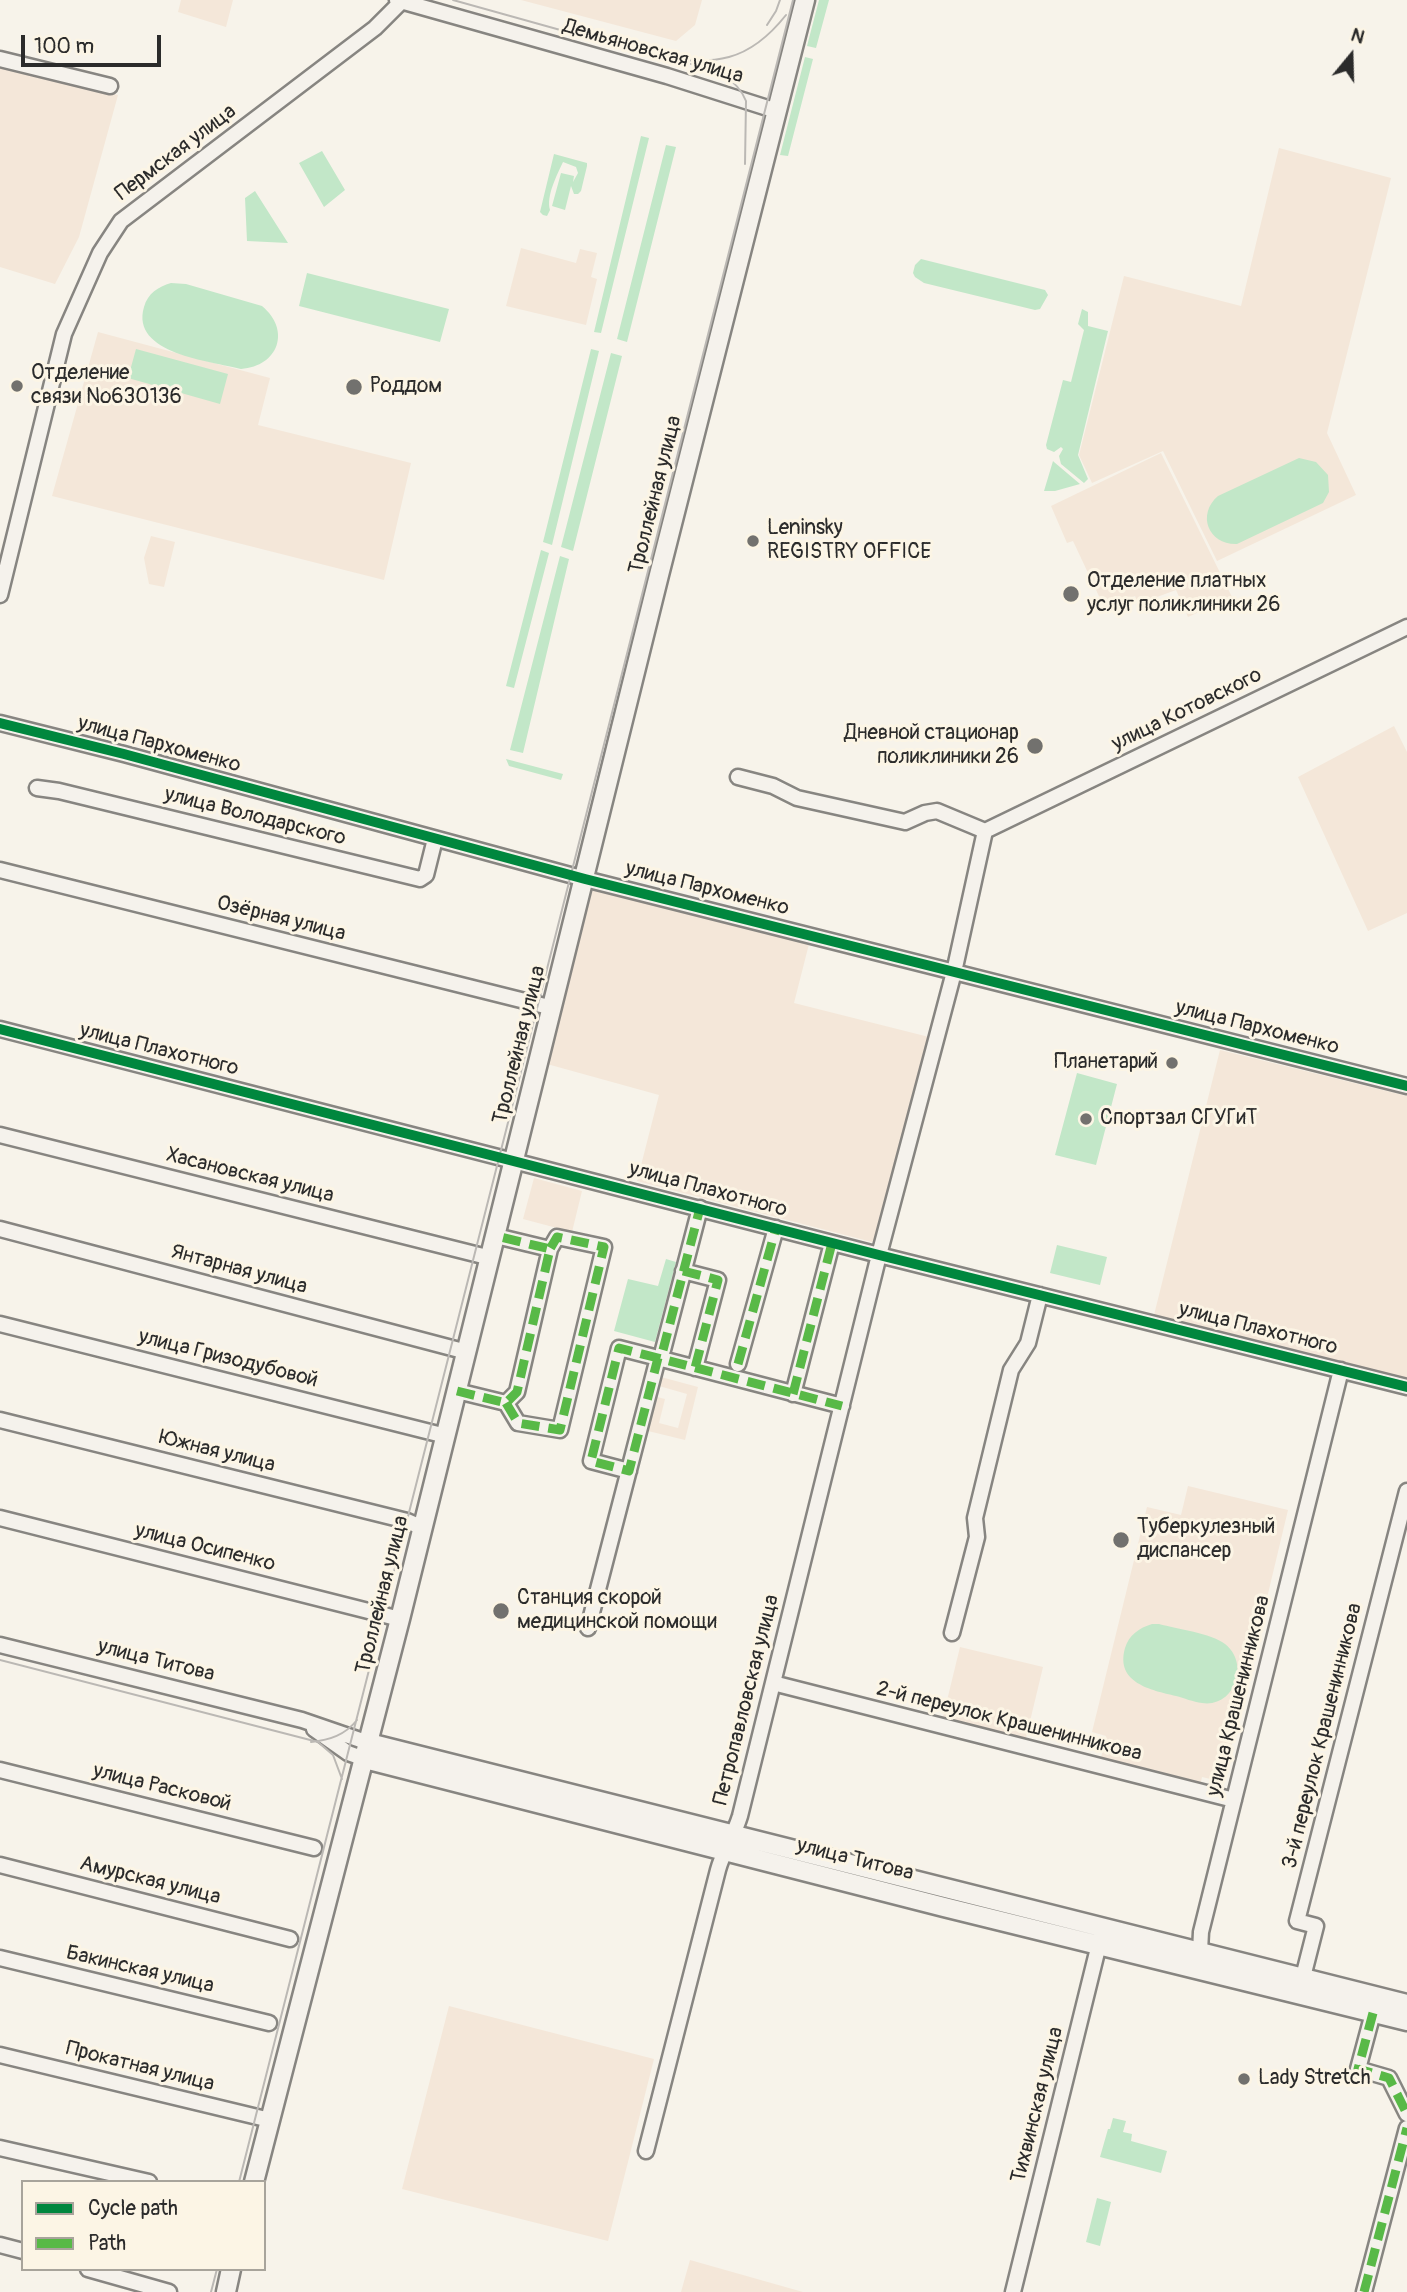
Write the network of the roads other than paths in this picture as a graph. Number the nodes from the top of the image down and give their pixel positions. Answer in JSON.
{"nodes":[{"id":1,"x":805,"y":0,"type":"edge"},
{"id":2,"x":399,"y":1,"type":"edge"},
{"id":3,"x":0,"y":59,"type":"edge"},
{"id":4,"x":110,"y":86,"type":"dead end"},
{"id":5,"x":776,"y":111,"type":"junction"},
{"id":6,"x":0,"y":595,"type":"edge"},
{"id":7,"x":1407,"y":627,"type":"edge"},
{"id":8,"x":0,"y":723,"type":"edge"},
{"id":9,"x":738,"y":777,"type":"dead end"},
{"id":10,"x":37,"y":788,"type":"dead end"},
{"id":11,"x":985,"y":831,"type":"junction"},
{"id":12,"x":436,"y":839,"type":"junction"},
{"id":13,"x":0,"y":870,"type":"edge"},
{"id":14,"x":585,"y":879,"type":"junction"},
{"id":15,"x":954,"y":972,"type":"junction"},
{"id":16,"x":553,"y":1008,"type":"junction"},
{"id":17,"x":0,"y":1029,"type":"edge"},
{"id":18,"x":1407,"y":1086,"type":"edge"},
{"id":19,"x":0,"y":1135,"type":"edge"},
{"id":20,"x":515,"y":1160,"type":"junction"},
{"id":21,"x":699,"y":1208,"type":"junction"},
{"id":22,"x":776,"y":1228,"type":"junction"},
{"id":23,"x":0,"y":1229,"type":"edge"},
{"id":24,"x":496,"y":1236,"type":"junction"},
{"id":25,"x":832,"y":1243,"type":"junction"},
{"id":26,"x":550,"y":1248,"type":"junction"},
{"id":27,"x":879,"y":1255,"type":"junction"},
{"id":28,"x":491,"y":1258,"type":"junction"},
{"id":29,"x":683,"y":1270,"type":"junction"},
{"id":30,"x":1040,"y":1295,"type":"junction"},
{"id":31,"x":0,"y":1324,"type":"edge"},
{"id":32,"x":467,"y":1352,"type":"junction"},
{"id":33,"x":660,"y":1354,"type":"junction"},
{"id":34,"x":738,"y":1364,"type":"dead end"},
{"id":35,"x":695,"y":1368,"type":"junction"},
{"id":36,"x":1341,"y":1370,"type":"junction"},
{"id":37,"x":1407,"y":1387,"type":"edge"},
{"id":38,"x":457,"y":1391,"type":"junction"},
{"id":39,"x":793,"y":1394,"type":"junction"},
{"id":40,"x":506,"y":1403,"type":"junction"},
{"id":41,"x":842,"y":1406,"type":"junction"},
{"id":42,"x":0,"y":1420,"type":"edge"},
{"id":43,"x":446,"y":1436,"type":"junction"},
{"id":44,"x":629,"y":1471,"type":"junction"},
{"id":45,"x":1407,"y":1491,"type":"edge"},
{"id":46,"x":0,"y":1518,"type":"edge"},
{"id":47,"x":423,"y":1528,"type":"junction"},
{"id":48,"x":400,"y":1619,"type":"junction"},
{"id":49,"x":588,"y":1628,"type":"dead end"},
{"id":50,"x":953,"y":1633,"type":"dead end"},
{"id":51,"x":0,"y":1645,"type":"edge"},
{"id":52,"x":773,"y":1683,"type":"junction"},
{"id":53,"x":367,"y":1751,"type":"junction"},
{"id":54,"x":0,"y":1770,"type":"edge"},
{"id":55,"x":1234,"y":1800,"type":"junction"},
{"id":56,"x":735,"y":1834,"type":"junction"},
{"id":57,"x":314,"y":1847,"type":"dead end"},
{"id":58,"x":723,"y":1850,"type":"junction"},
{"id":59,"x":0,"y":1865,"type":"edge"},
{"id":60,"x":1101,"y":1936,"type":"junction"},
{"id":61,"x":290,"y":1939,"type":"dead end"},
{"id":62,"x":1200,"y":1951,"type":"junction"},
{"id":63,"x":0,"y":1958,"type":"edge"},
{"id":64,"x":1303,"y":1977,"type":"junction"},
{"id":65,"x":1407,"y":2004,"type":"edge"},
{"id":66,"x":1373,"y":2013,"type":"junction"},
{"id":67,"x":1407,"y":2021,"type":"edge"},
{"id":68,"x":269,"y":2023,"type":"dead end"},
{"id":69,"x":0,"y":2055,"type":"edge"},
{"id":70,"x":1407,"y":2114,"type":"edge"},
{"id":71,"x":270,"y":2120,"type":"junction"},
{"id":72,"x":1407,"y":2129,"type":"edge"},
{"id":73,"x":0,"y":2148,"type":"edge"},
{"id":74,"x":646,"y":2151,"type":"dead end"},
{"id":75,"x":140,"y":2180,"type":"edge"},
{"id":76,"x":255,"y":2180,"type":"edge"},
{"id":77,"x":0,"y":2245,"type":"edge"},
{"id":78,"x":21,"y":2250,"type":"edge"},
{"id":79,"x":95,"y":2271,"type":"edge"},
{"id":80,"x":231,"y":2271,"type":"edge"},
{"id":81,"x":169,"y":2292,"type":"edge"},
{"id":82,"x":226,"y":2292,"type":"edge"},
{"id":83,"x":1013,"y":2292,"type":"edge"},
{"id":84,"x":1364,"y":2292,"type":"edge"}],
"edges":[{"from":1,"to":5,"type":"main road","name":"Троллейная улица"},
{"from":2,"to":5,"type":"street","name":"Демьяновская улица"},
{"from":2,"to":6,"type":"street","name":"Пермская улица"},
{"from":3,"to":4,"type":"street"},
{"from":5,"to":14,"type":"main road","name":"Троллейная улица"},
{"from":7,"to":11,"type":"street","name":"улица Котовского"},
{"from":8,"to":12,"type":"street","name":"улица Пархоменко"},
{"from":9,"to":11,"type":"street"},
{"from":10,"to":12,"type":"street","name":"улица Володарского"},
{"from":11,"to":15,"type":"street"},
{"from":12,"to":14,"type":"street","name":"улица Пархоменко"},
{"from":13,"to":16,"type":"street","name":"Озёрная улица"},
{"from":14,"to":15,"type":"street","name":"улица Пархоменко"},
{"from":14,"to":16,"type":"main road","name":"Троллейная улица"},
{"from":15,"to":18,"type":"street","name":"улица Пархоменко"},
{"from":15,"to":27,"type":"street"},
{"from":16,"to":20,"type":"main road","name":"Троллейная улица"},
{"from":17,"to":20,"type":"street","name":"улица Плахотного"},
{"from":19,"to":28,"type":"street","name":"Хасановская улица"},
{"from":20,"to":21,"type":"street","name":"улица Плахотного"},
{"from":20,"to":24,"type":"main road","name":"Троллейная улица"},
{"from":21,"to":22,"type":"street","name":"улица Плахотного"},
{"from":21,"to":29,"type":"street"},
{"from":22,"to":25,"type":"street","name":"улица Плахотного"},
{"from":22,"to":34,"type":"street"},
{"from":23,"to":32,"type":"street","name":"Янтарная улица"},
{"from":24,"to":26,"type":"street"},
{"from":24,"to":28,"type":"main road","name":"Троллейная улица"},
{"from":25,"to":27,"type":"street","name":"улица Плахотного"},
{"from":25,"to":39,"type":"street"},
{"from":26,"to":40,"type":"street"},
{"from":26,"to":40,"type":"street"},
{"from":27,"to":30,"type":"street","name":"улица Плахотного"},
{"from":27,"to":41,"type":"street","name":"Петропавловская улица"},
{"from":28,"to":32,"type":"main road","name":"Троллейная улица"},
{"from":29,"to":33,"type":"street"},
{"from":29,"to":35,"type":"street"},
{"from":30,"to":36,"type":"street","name":"улица Плахотного"},
{"from":30,"to":50,"type":"street"},
{"from":31,"to":43,"type":"street","name":"улица Гризодубовой"},
{"from":32,"to":38,"type":"main road","name":"Троллейная улица"},
{"from":33,"to":35,"type":"street"},
{"from":33,"to":44,"type":"street"},
{"from":33,"to":44,"type":"street"},
{"from":35,"to":39,"type":"street"},
{"from":36,"to":37,"type":"street","name":"улица Плахотного"},
{"from":36,"to":55,"type":"street","name":"улица Крашенинникова"},
{"from":38,"to":40,"type":"street"},
{"from":38,"to":43,"type":"main road","name":"Троллейная улица"},
{"from":39,"to":41,"type":"street"},
{"from":41,"to":52,"type":"street","name":"Петропавловская улица"},
{"from":42,"to":47,"type":"street","name":"Южная улица"},
{"from":43,"to":47,"type":"main road","name":"Троллейная улица"},
{"from":44,"to":49,"type":"street"},
{"from":45,"to":64,"type":"street","name":"3-й переулок Крашенинникова"},
{"from":46,"to":48,"type":"street","name":"улица Осипенко"},
{"from":47,"to":48,"type":"main road","name":"Троллейная улица"},
{"from":48,"to":53,"type":"main road","name":"Троллейная улица"},
{"from":51,"to":53,"type":"street","name":"улица Титова"},
{"from":52,"to":55,"type":"street","name":"2-й переулок Крашенинникова"},
{"from":52,"to":56,"type":"street","name":"Петропавловская улица"},
{"from":53,"to":56,"type":"main road","name":"улица Титова"},
{"from":53,"to":58,"type":"main road","name":"улица Титова"},
{"from":53,"to":71,"type":"main road","name":"Троллейная улица"},
{"from":54,"to":57,"type":"street","name":"улица Расковой"},
{"from":55,"to":62,"type":"street","name":"улица Крашенинникова"},
{"from":56,"to":58,"type":"street","name":"Петропавловская улица"},
{"from":56,"to":60,"type":"main road","name":"улица Титова"},
{"from":58,"to":60,"type":"main road","name":"улица Титова"},
{"from":58,"to":74,"type":"street","name":"Петропавловская улица"},
{"from":59,"to":61,"type":"street","name":"Амурская улица"},
{"from":60,"to":62,"type":"main road","name":"улица Титова"},
{"from":60,"to":66,"type":"main road","name":"улица Титова"},
{"from":60,"to":83,"type":"street","name":"Тихвинская улица"},
{"from":62,"to":64,"type":"main road","name":"улица Титова"},
{"from":63,"to":68,"type":"street","name":"Бакинская улица"},
{"from":64,"to":65,"type":"main road","name":"улица Титова"},
{"from":66,"to":67,"type":"main road","name":"улица Титова"},
{"from":66,"to":70,"type":"street"},
{"from":69,"to":71,"type":"street","name":"Прокатная улица"},
{"from":71,"to":76,"type":"main road","name":"Троллейная улица"},
{"from":72,"to":84,"type":"street"},
{"from":73,"to":75,"type":"street"},
{"from":77,"to":78,"type":"street"},
{"from":79,"to":81,"type":"street"},
{"from":80,"to":82,"type":"main road"}]}
